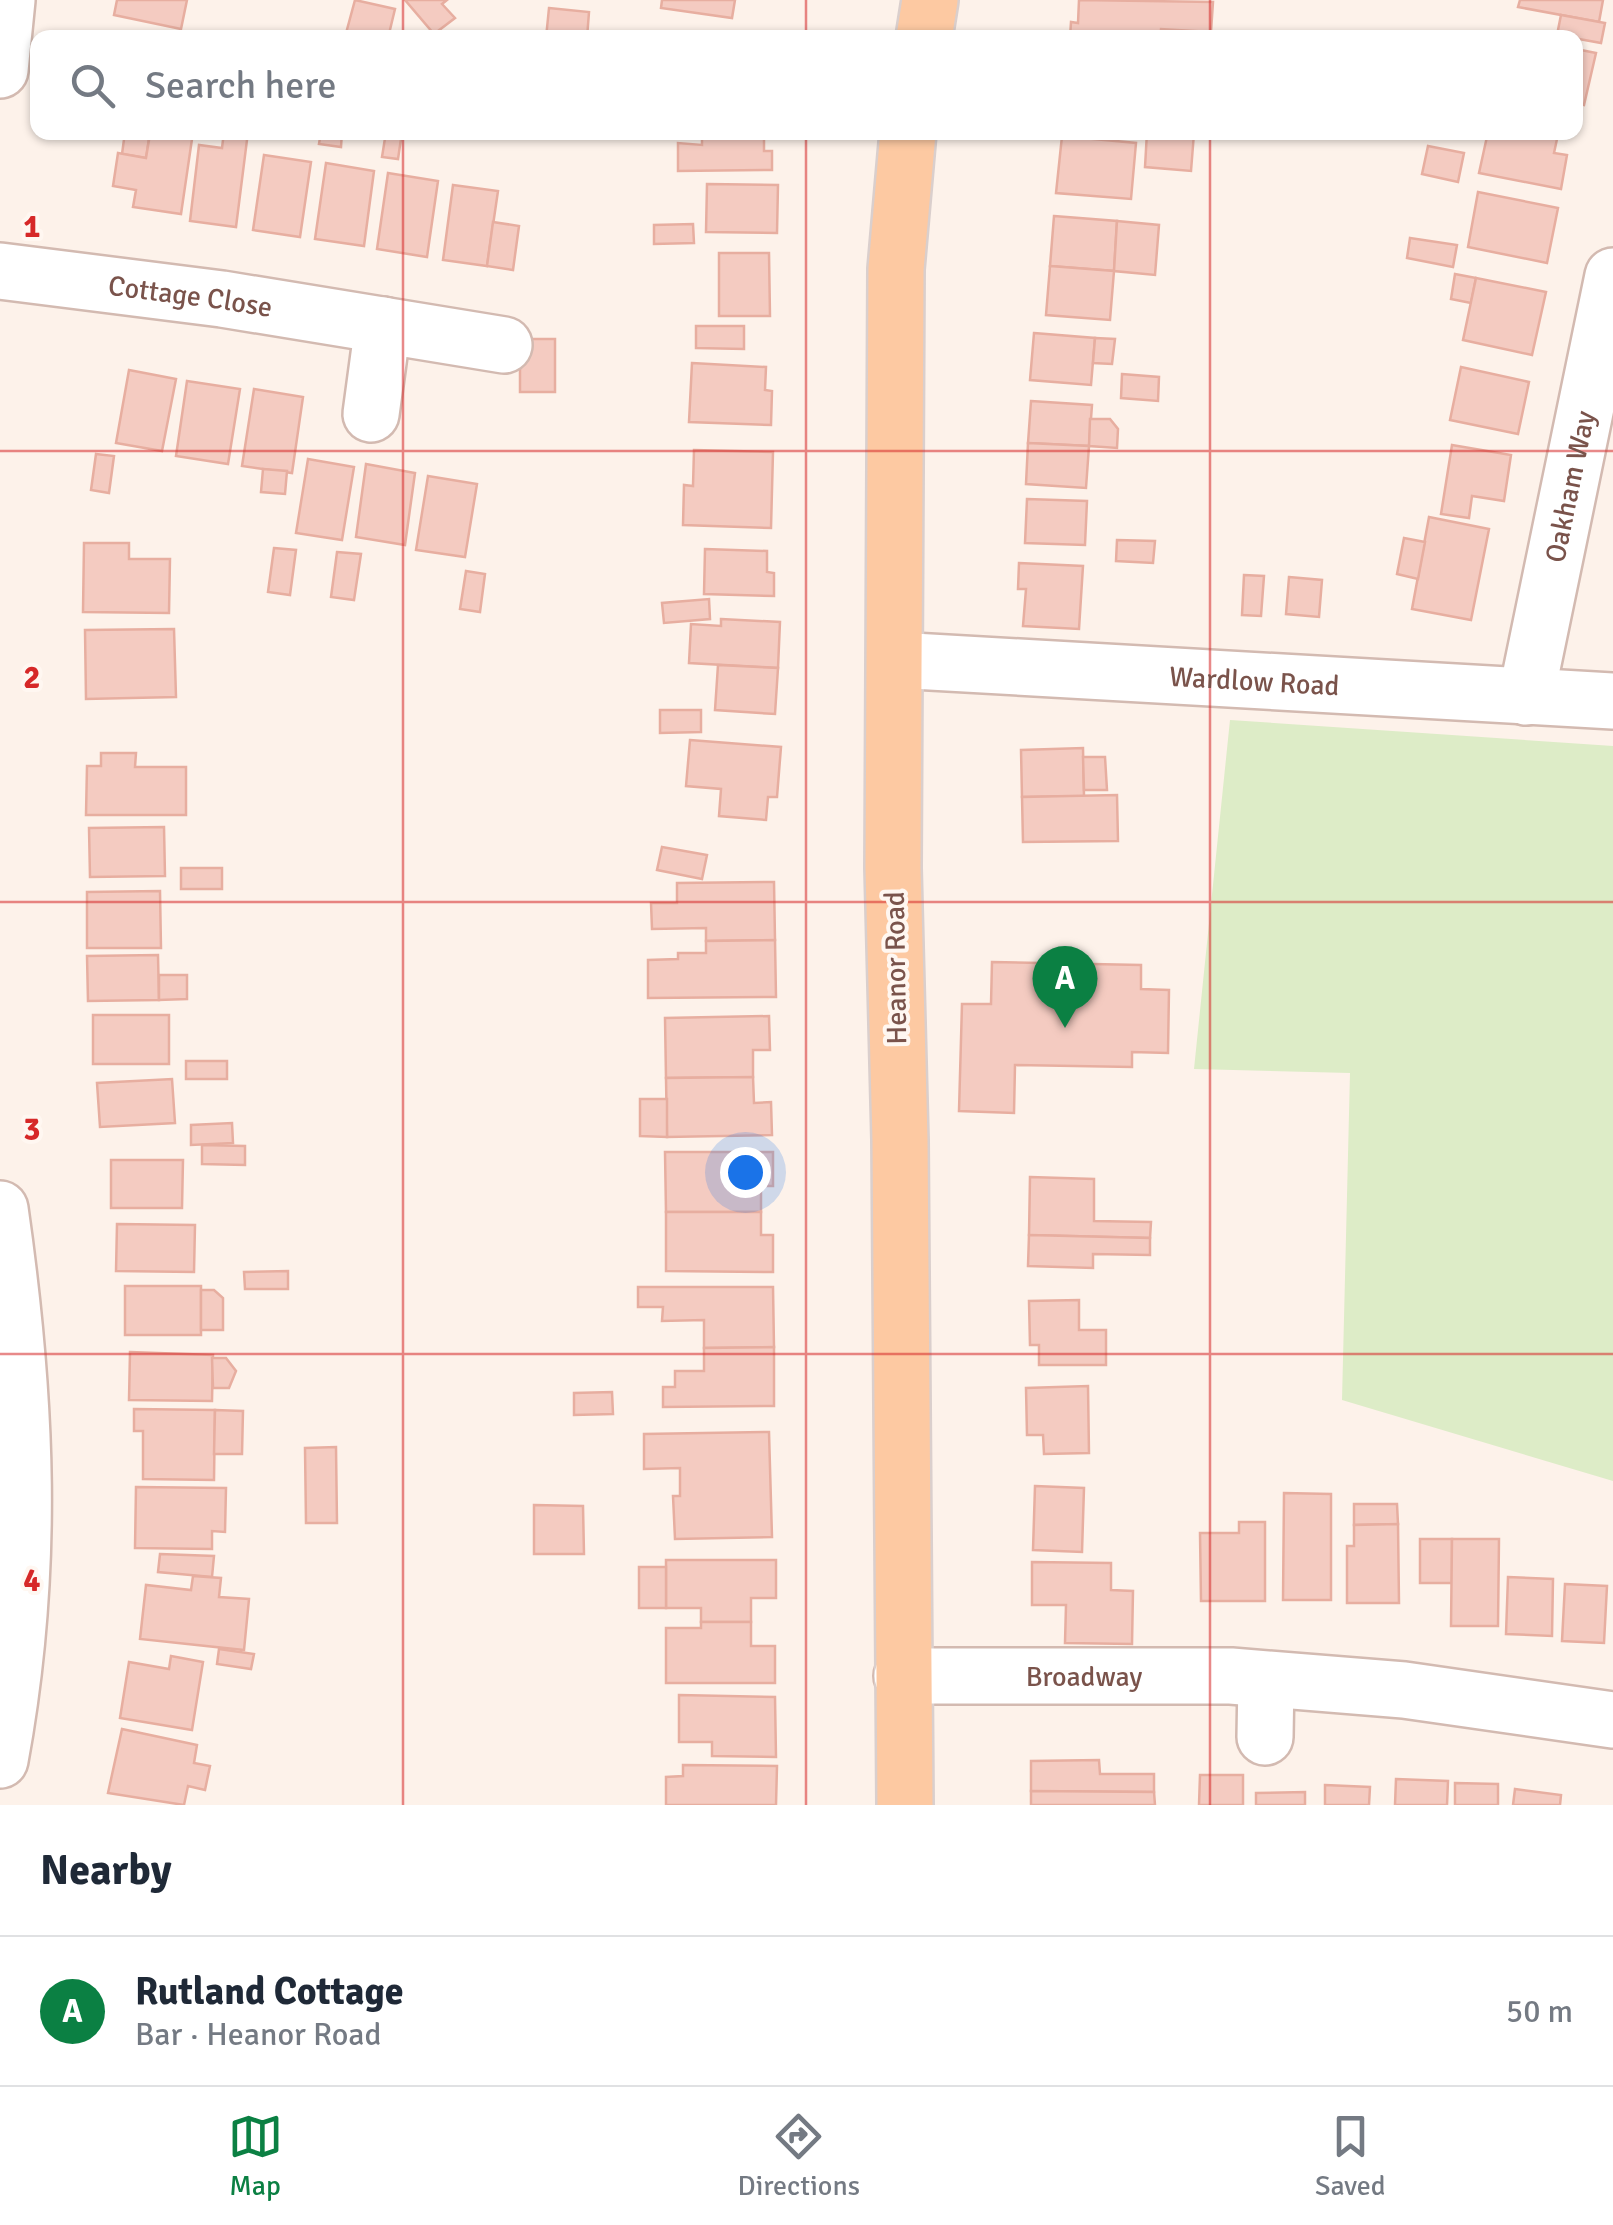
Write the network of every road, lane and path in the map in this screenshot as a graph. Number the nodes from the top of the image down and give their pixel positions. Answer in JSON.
{"nodes":[{"id":1,"x":7,"y":0,"type":"edge"},
{"id":2,"x":930,"y":0,"type":"edge"},
{"id":3,"x":925,"y":30,"type":"edge"},
{"id":4,"x":0,"y":70,"type":"edge"},
{"id":5,"x":907,"y":140,"type":"edge"},
{"id":6,"x":0,"y":271,"type":"edge"},
{"id":7,"x":1613,"y":276,"type":"edge"},
{"id":8,"x":383,"y":326,"type":"junction"},
{"id":9,"x":504,"y":345,"type":"dead end"},
{"id":10,"x":370,"y":414,"type":"dead end"},
{"id":11,"x":895,"y":660,"type":"junction"},
{"id":12,"x":1526,"y":697,"type":"junction"},
{"id":13,"x":1613,"y":700,"type":"edge"},
{"id":14,"x":0,"y":1208,"type":"edge"},
{"id":15,"x":6,"y":1289,"type":"edge"},
{"id":16,"x":902,"y":1676,"type":"junction"},
{"id":17,"x":1266,"y":1680,"type":"junction"},
{"id":18,"x":1613,"y":1720,"type":"edge"},
{"id":19,"x":1265,"y":1737,"type":"dead end"},
{"id":20,"x":0,"y":1760,"type":"edge"},
{"id":21,"x":905,"y":1805,"type":"edge"}],
"edges":[{"from":1,"to":4,"type":"street"},
{"from":2,"to":3,"type":"main road"},
{"from":5,"to":11,"type":"main road","name":"Heanor Road"},
{"from":6,"to":8,"type":"street","name":"Cottage Close"},
{"from":7,"to":12,"type":"street","name":"Oakham Way"},
{"from":8,"to":9,"type":"street","name":"Cottage Close"},
{"from":8,"to":10,"type":"street"},
{"from":11,"to":12,"type":"street","name":"Wardlow Road"},
{"from":11,"to":16,"type":"main road","name":"Heanor Road"},
{"from":12,"to":13,"type":"street","name":"Wardlow Road"},
{"from":14,"to":15,"type":"street"},
{"from":15,"to":20,"type":"street"},
{"from":16,"to":17,"type":"street","name":"Broadway"},
{"from":16,"to":21,"type":"main road","name":"Heanor Road"},
{"from":17,"to":18,"type":"street","name":"Broadway"},
{"from":17,"to":19,"type":"street"}]}
